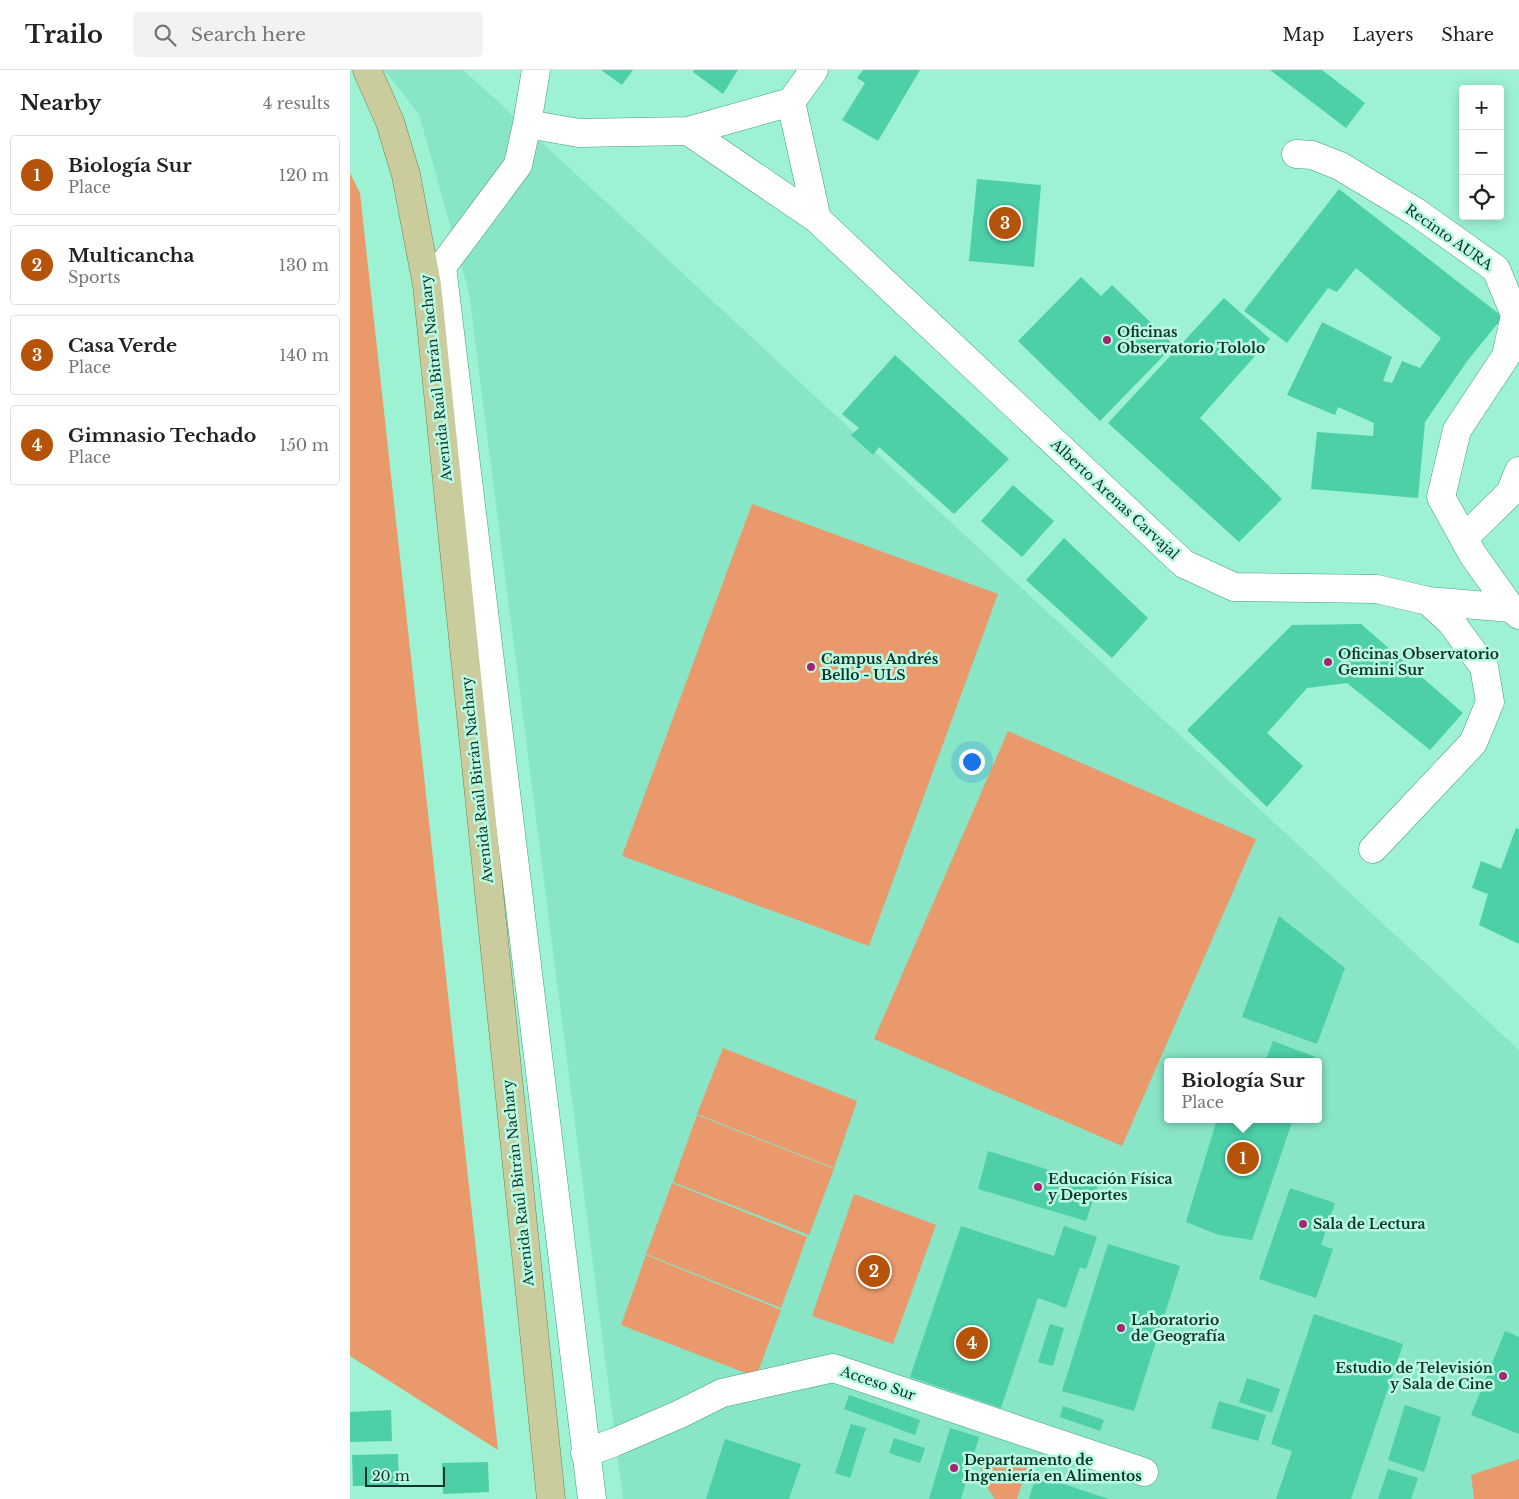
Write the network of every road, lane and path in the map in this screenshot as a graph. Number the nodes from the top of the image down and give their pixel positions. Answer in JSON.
{"nodes":[{"id":1,"x":367,"y":70,"type":"edge"},
{"id":2,"x":536,"y":70,"type":"edge"},
{"id":3,"x":814,"y":70,"type":"edge"},
{"id":4,"x":791,"y":102,"type":"junction"},
{"id":5,"x":527,"y":124,"type":"junction"},
{"id":6,"x":688,"y":131,"type":"junction"},
{"id":7,"x":1296,"y":154,"type":"dead end"},
{"id":8,"x":817,"y":219,"type":"junction"},
{"id":9,"x":1513,"y":348,"type":"edge"},
{"id":10,"x":1519,"y":471,"type":"edge"},
{"id":11,"x":1464,"y":538,"type":"junction"},
{"id":12,"x":1428,"y":602,"type":"junction"},
{"id":13,"x":1516,"y":611,"type":"edge"},
{"id":14,"x":1373,"y":849,"type":"dead end"},
{"id":15,"x":586,"y":1453,"type":"junction"},
{"id":16,"x":1144,"y":1472,"type":"dead end"},
{"id":17,"x":551,"y":1499,"type":"edge"},
{"id":18,"x":592,"y":1499,"type":"edge"}],
"edges":[{"from":1,"to":17,"type":"main road","name":"Avenida Raúl Bitrán Nachary"},
{"from":2,"to":5,"type":"lane"},
{"from":3,"to":4,"type":"lane"},
{"from":4,"to":6,"type":"lane"},
{"from":4,"to":8,"type":"lane"},
{"from":5,"to":6,"type":"lane"},
{"from":5,"to":15,"type":"lane"},
{"from":6,"to":8,"type":"lane","name":"Alberto Arenas Carvajal"},
{"from":7,"to":9,"type":"lane","name":"Recinto AURA"},
{"from":8,"to":12,"type":"lane","name":"Alberto Arenas Carvajal"},
{"from":9,"to":11,"type":"lane","name":"Recinto AURA"},
{"from":10,"to":11,"type":"lane"},
{"from":11,"to":13,"type":"lane","name":"Recinto AURA"},
{"from":12,"to":13,"type":"lane","name":"Alberto Arenas Carvajal"},
{"from":12,"to":14,"type":"lane"},
{"from":15,"to":16,"type":"lane","name":"Acceso Sur"},
{"from":15,"to":18,"type":"lane"}]}
